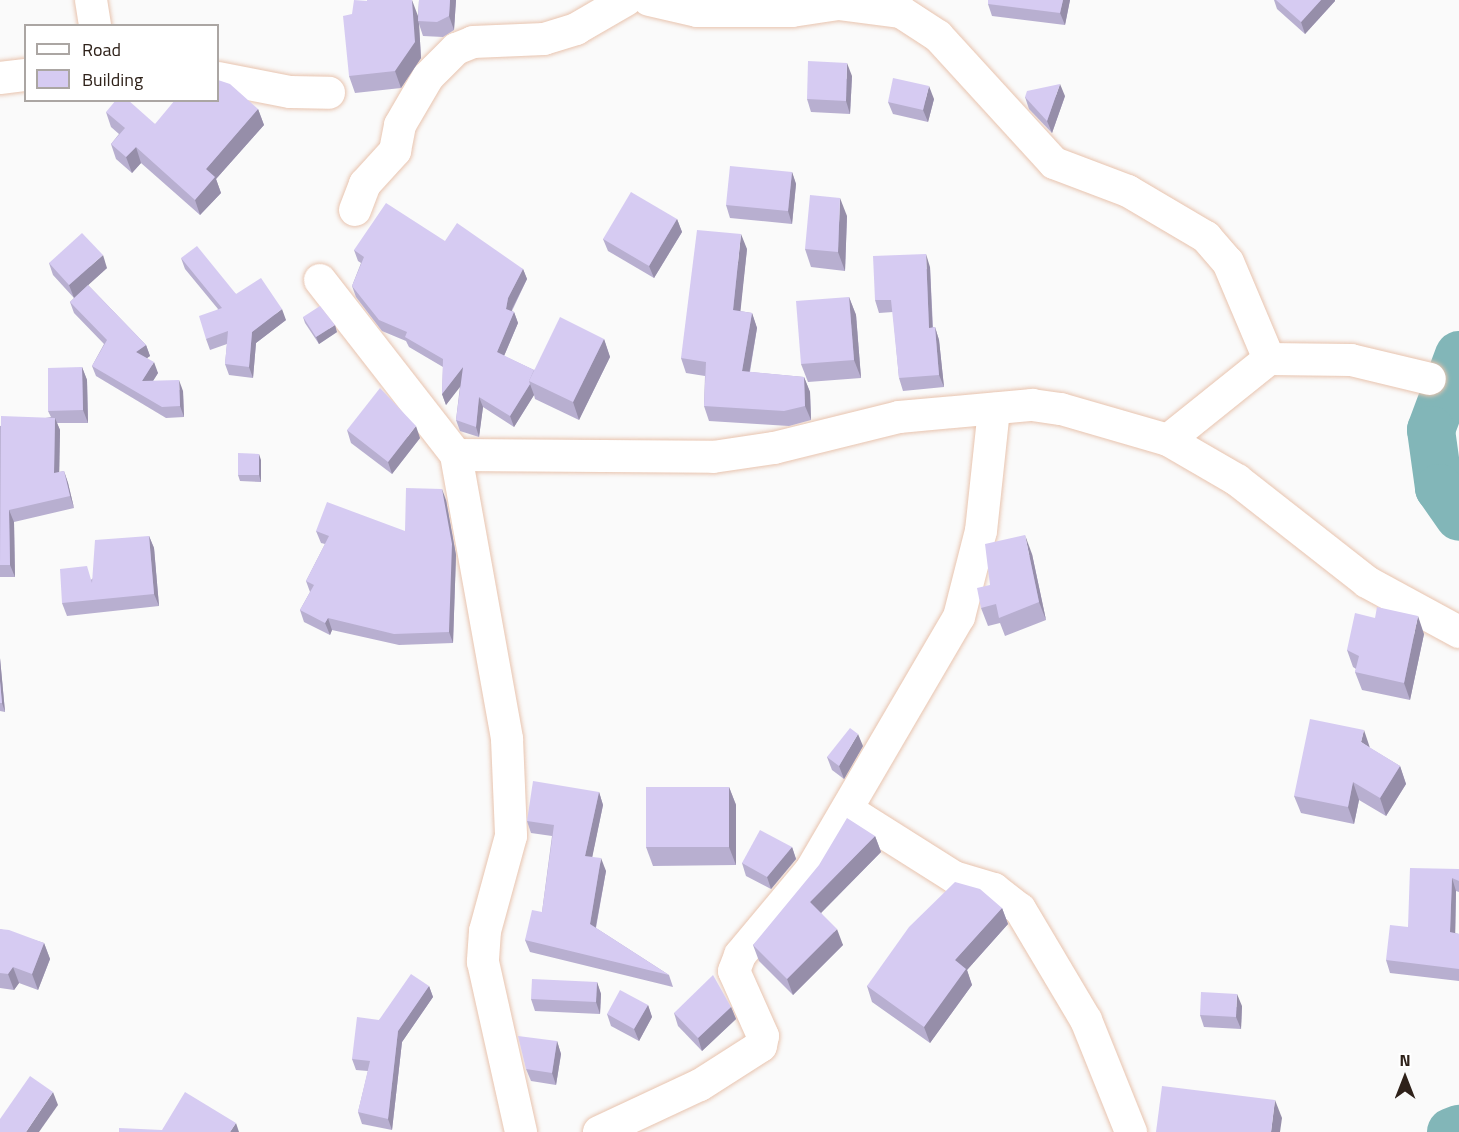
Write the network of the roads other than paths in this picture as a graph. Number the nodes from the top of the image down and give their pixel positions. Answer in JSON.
{"nodes":[{"id":1,"x":91,"y":0,"type":"edge"},
{"id":2,"x":626,"y":0,"type":"edge"},
{"id":3,"x":649,"y":0,"type":"edge"},
{"id":4,"x":95,"y":24,"type":"edge"},
{"id":5,"x":24,"y":75,"type":"edge"},
{"id":6,"x":0,"y":78,"type":"edge"},
{"id":7,"x":219,"y":78,"type":"edge"},
{"id":8,"x":329,"y":93,"type":"dead end"},
{"id":9,"x":355,"y":210,"type":"dead end"},
{"id":10,"x":320,"y":280,"type":"dead end"},
{"id":11,"x":1269,"y":359,"type":"junction"},
{"id":12,"x":1430,"y":379,"type":"dead end"},
{"id":13,"x":994,"y":409,"type":"junction"},
{"id":14,"x":1168,"y":440,"type":"junction"},
{"id":15,"x":456,"y":455,"type":"junction"},
{"id":16,"x":1459,"y":632,"type":"edge"},
{"id":17,"x":848,"y":810,"type":"junction"},
{"id":18,"x":521,"y":1132,"type":"edge"},
{"id":19,"x":599,"y":1132,"type":"edge"},
{"id":20,"x":1131,"y":1132,"type":"edge"}],
"edges":[{"from":1,"to":4,"type":"street"},
{"from":2,"to":9,"type":"street"},
{"from":3,"to":11,"type":"street"},
{"from":5,"to":6,"type":"street"},
{"from":7,"to":8,"type":"street"},
{"from":10,"to":15,"type":"street"},
{"from":11,"to":12,"type":"street"},
{"from":11,"to":14,"type":"street"},
{"from":13,"to":14,"type":"street"},
{"from":13,"to":15,"type":"street"},
{"from":13,"to":17,"type":"street"},
{"from":14,"to":16,"type":"street"},
{"from":15,"to":18,"type":"street"},
{"from":17,"to":19,"type":"street"},
{"from":17,"to":20,"type":"street"}]}
